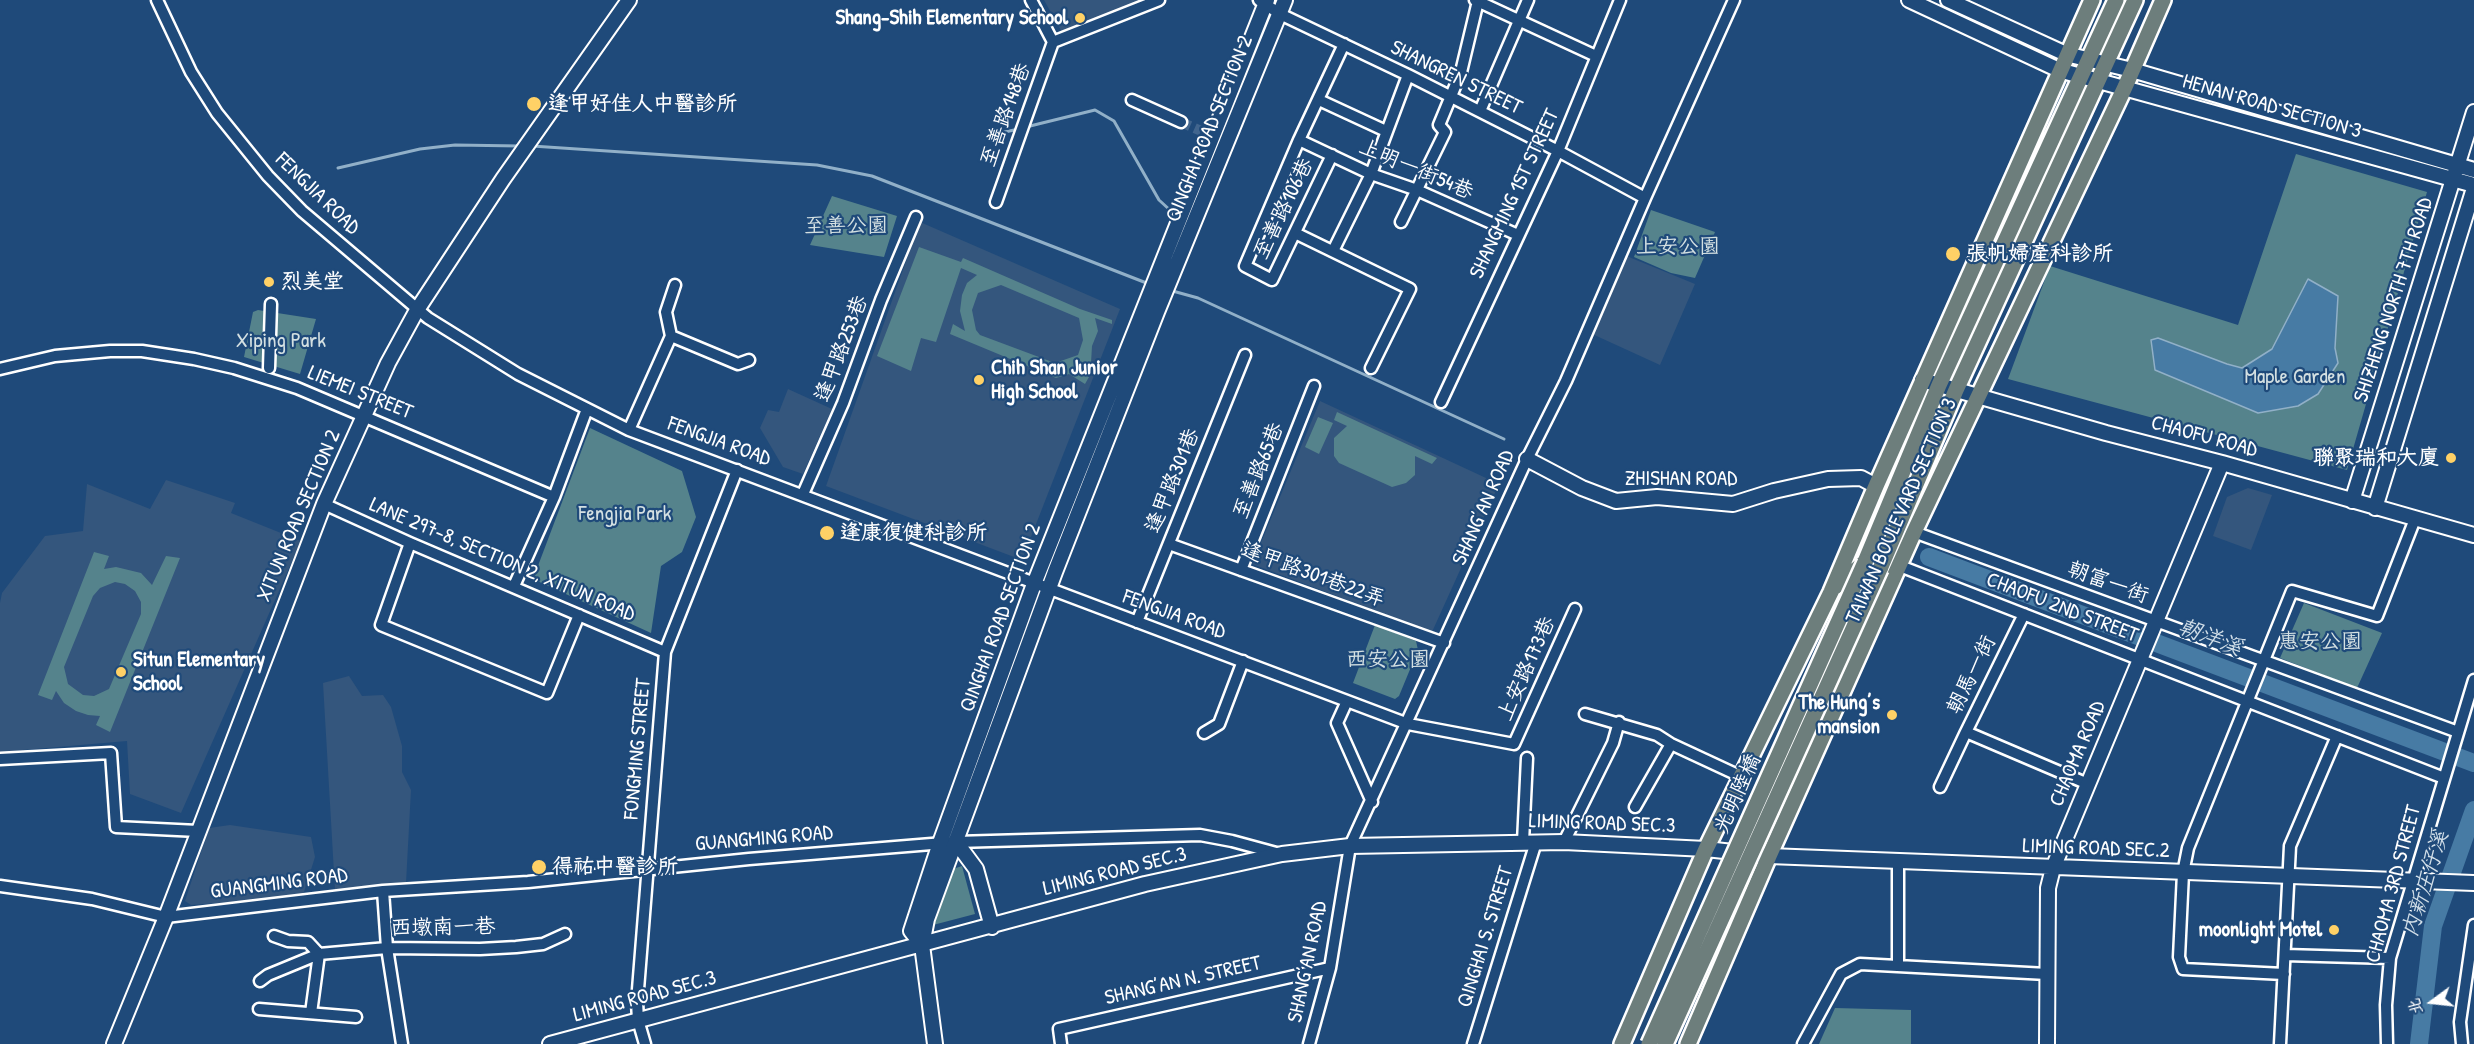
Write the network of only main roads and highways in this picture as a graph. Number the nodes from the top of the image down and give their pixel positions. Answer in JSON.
{"nodes":[{"id":1,"x":2092,"y":0,"type":"edge"},
{"id":2,"x":2116,"y":0,"type":"edge"},
{"id":3,"x":2135,"y":0,"type":"edge"},
{"id":4,"x":2163,"y":0,"type":"edge"},
{"id":5,"x":1865,"y":562,"type":"junction"},
{"id":6,"x":1880,"y":569,"type":"joint"},
{"id":7,"x":1831,"y":592,"type":"junction"},
{"id":8,"x":1622,"y":1044,"type":"edge"},
{"id":9,"x":1648,"y":1044,"type":"edge"},
{"id":10,"x":1665,"y":1044,"type":"edge"},
{"id":11,"x":1688,"y":1044,"type":"edge"}],
"edges":[{"from":1,"to":7,"type":"main road","name":"TAIWAN BOULEVARD SECTION 3"},
{"from":2,"to":5,"type":"main road","name":"TAIWAN BOULEVARD SECTION 3"},
{"from":3,"to":6,"type":"main road","name":"TAIWAN BOULEVARD SECTION 3"},
{"from":4,"to":11,"type":"main road","name":"TAIWAN BOULEVARD SECTION 3"},
{"from":5,"to":7,"type":"main road"},
{"from":5,"to":9,"type":"main road","name":"光明陸橋","bridge":true},
{"from":6,"to":10,"type":"main road","name":"光明陸橋","bridge":true},
{"from":7,"to":8,"type":"main road","name":"TAIWAN BOULEVARD SECTION 3"}]}
